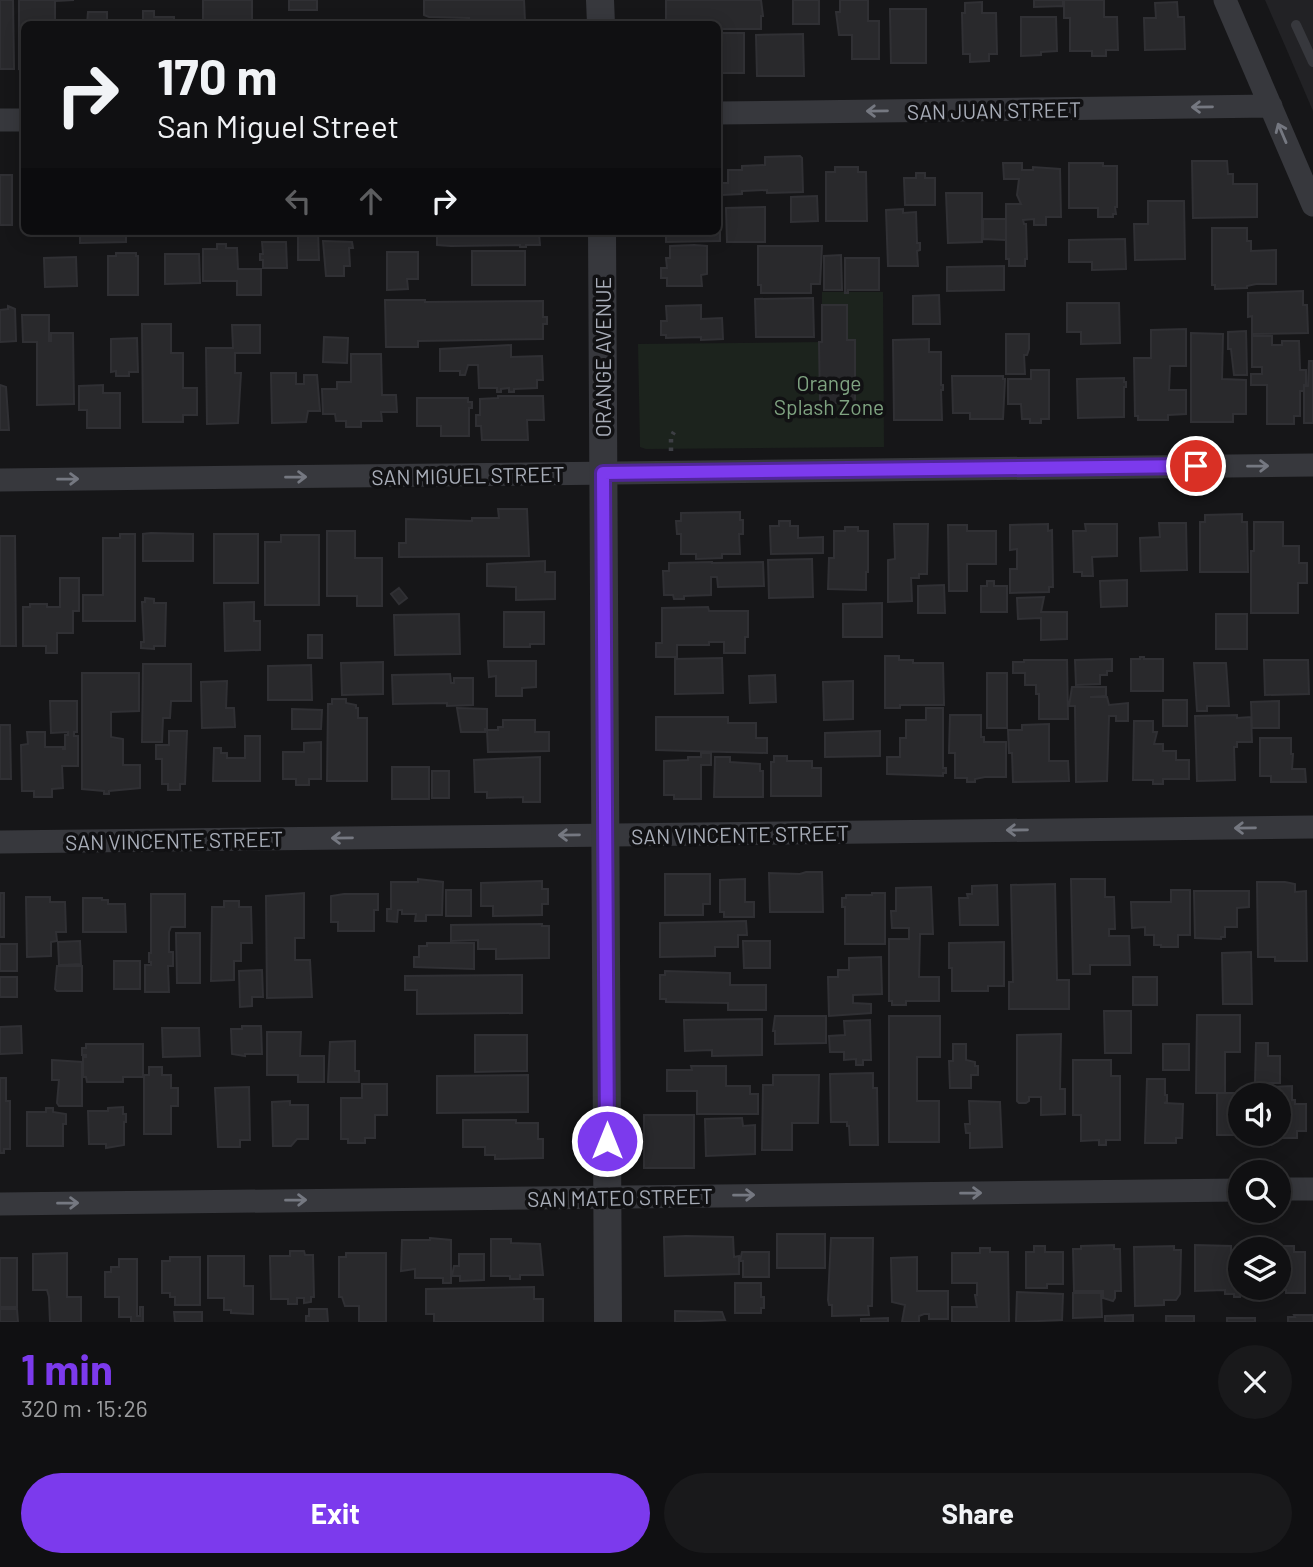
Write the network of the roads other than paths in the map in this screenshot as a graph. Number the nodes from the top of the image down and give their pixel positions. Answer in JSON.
{"nodes":[{"id":1,"x":600,"y":0,"type":"edge"},
{"id":2,"x":1225,"y":0,"type":"edge"},
{"id":3,"x":601,"y":21,"type":"edge"},
{"id":4,"x":1296,"y":24,"type":"dead end"},
{"id":5,"x":1313,"y":62,"type":"edge"},
{"id":6,"x":1270,"y":106,"type":"junction"},
{"id":7,"x":721,"y":113,"type":"edge"},
{"id":8,"x":0,"y":120,"type":"edge"},
{"id":9,"x":21,"y":120,"type":"edge"},
{"id":10,"x":1307,"y":173,"type":"edge"},
{"id":11,"x":1313,"y":205,"type":"edge"},
{"id":12,"x":602,"y":235,"type":"edge"},
{"id":13,"x":1313,"y":465,"type":"edge"},
{"id":14,"x":603,"y":473,"type":"junction"},
{"id":15,"x":0,"y":480,"type":"edge"},
{"id":16,"x":1313,"y":827,"type":"edge"},
{"id":17,"x":605,"y":835,"type":"junction"},
{"id":18,"x":0,"y":842,"type":"edge"},
{"id":19,"x":1291,"y":1189,"type":"edge"},
{"id":20,"x":1313,"y":1189,"type":"edge"},
{"id":21,"x":1228,"y":1190,"type":"edge"},
{"id":22,"x":607,"y":1197,"type":"junction"},
{"id":23,"x":0,"y":1204,"type":"edge"},
{"id":24,"x":608,"y":1322,"type":"edge"}],
"edges":[{"from":1,"to":3,"type":"street"},
{"from":2,"to":6,"type":"street"},
{"from":4,"to":5,"type":"lane"},
{"from":6,"to":7,"type":"street","name":"SAN JUAN STREET","one_way":true},
{"from":10,"to":6,"type":"street","one_way":true},
{"from":8,"to":9,"type":"street"},
{"from":10,"to":11,"type":"street"},
{"from":12,"to":14,"type":"street","name":"ORANGE AVENUE"},
{"from":14,"to":13,"type":"street","name":"SAN MIGUEL STREET","one_way":true},
{"from":15,"to":14,"type":"street","name":"SAN MIGUEL STREET","one_way":true},
{"from":14,"to":17,"type":"street","name":"ORANGE AVENUE"},
{"from":16,"to":17,"type":"street","name":"SAN VINCENTE STREET","one_way":true},
{"from":17,"to":18,"type":"street","name":"SAN VINCENTE STREET","one_way":true},
{"from":17,"to":22,"type":"street","name":"ORANGE AVENUE"},
{"from":19,"to":20,"type":"street"},
{"from":22,"to":21,"type":"street","name":"SAN MATEO STREET","one_way":true},
{"from":23,"to":22,"type":"street","name":"SAN MATEO STREET","one_way":true},
{"from":22,"to":24,"type":"street","name":"ORANGE AVENUE"}]}
